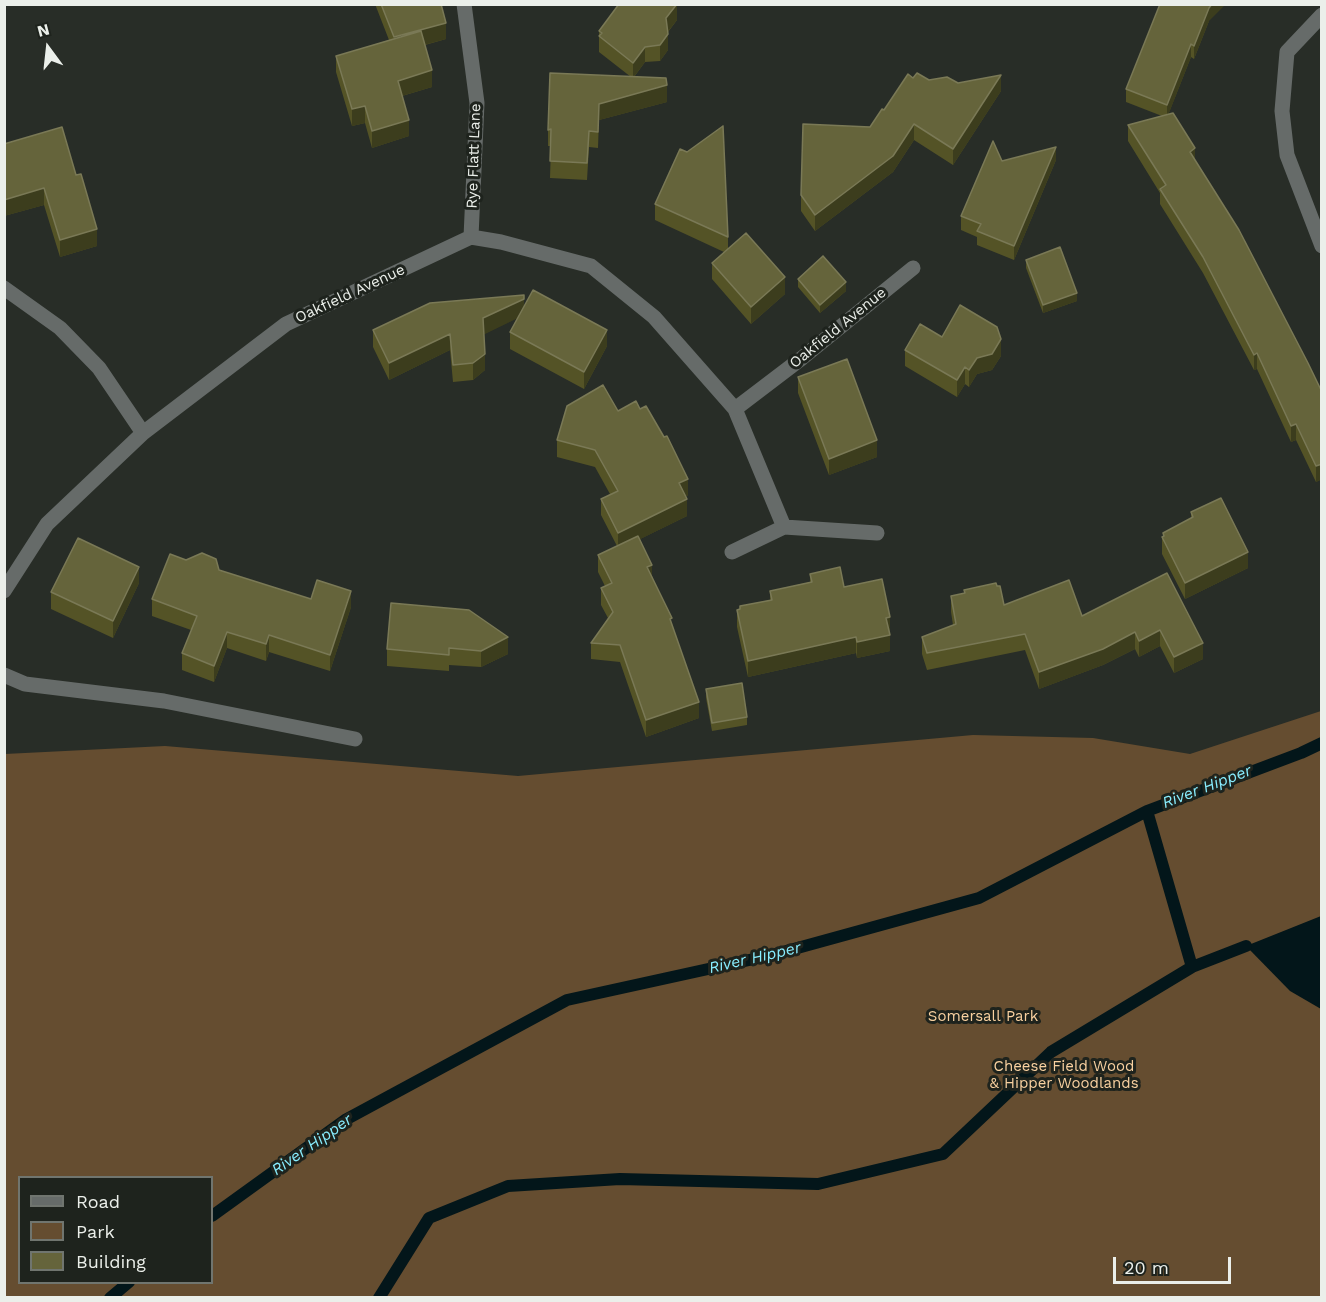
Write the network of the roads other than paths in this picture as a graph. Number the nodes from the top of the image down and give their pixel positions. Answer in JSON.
{"nodes":[{"id":1,"x":464,"y":4,"type":"edge"},
{"id":2,"x":1322,"y":15,"type":"edge"},
{"id":3,"x":471,"y":237,"type":"junction"},
{"id":4,"x":1322,"y":246,"type":"edge"},
{"id":5,"x":913,"y":268,"type":"dead end"},
{"id":6,"x":4,"y":288,"type":"edge"},
{"id":7,"x":735,"y":409,"type":"junction"},
{"id":8,"x":143,"y":433,"type":"junction"},
{"id":9,"x":784,"y":527,"type":"junction"},
{"id":10,"x":877,"y":533,"type":"dead end"},
{"id":11,"x":732,"y":552,"type":"dead end"},
{"id":12,"x":4,"y":591,"type":"edge"},
{"id":13,"x":4,"y":675,"type":"edge"},
{"id":14,"x":355,"y":739,"type":"dead end"}],
"edges":[{"from":1,"to":3,"type":"street","name":"Rye Flatt Lane"},
{"from":2,"to":4,"type":"street"},
{"from":3,"to":7,"type":"street"},
{"from":3,"to":8,"type":"street","name":"Oakfield Avenue"},
{"from":5,"to":7,"type":"street","name":"Oakfield Avenue"},
{"from":6,"to":8,"type":"street"},
{"from":7,"to":9,"type":"street"},
{"from":8,"to":12,"type":"street","name":"Oakfield Avenue"},
{"from":9,"to":10,"type":"street"},
{"from":9,"to":11,"type":"street"},
{"from":13,"to":14,"type":"street"}]}
